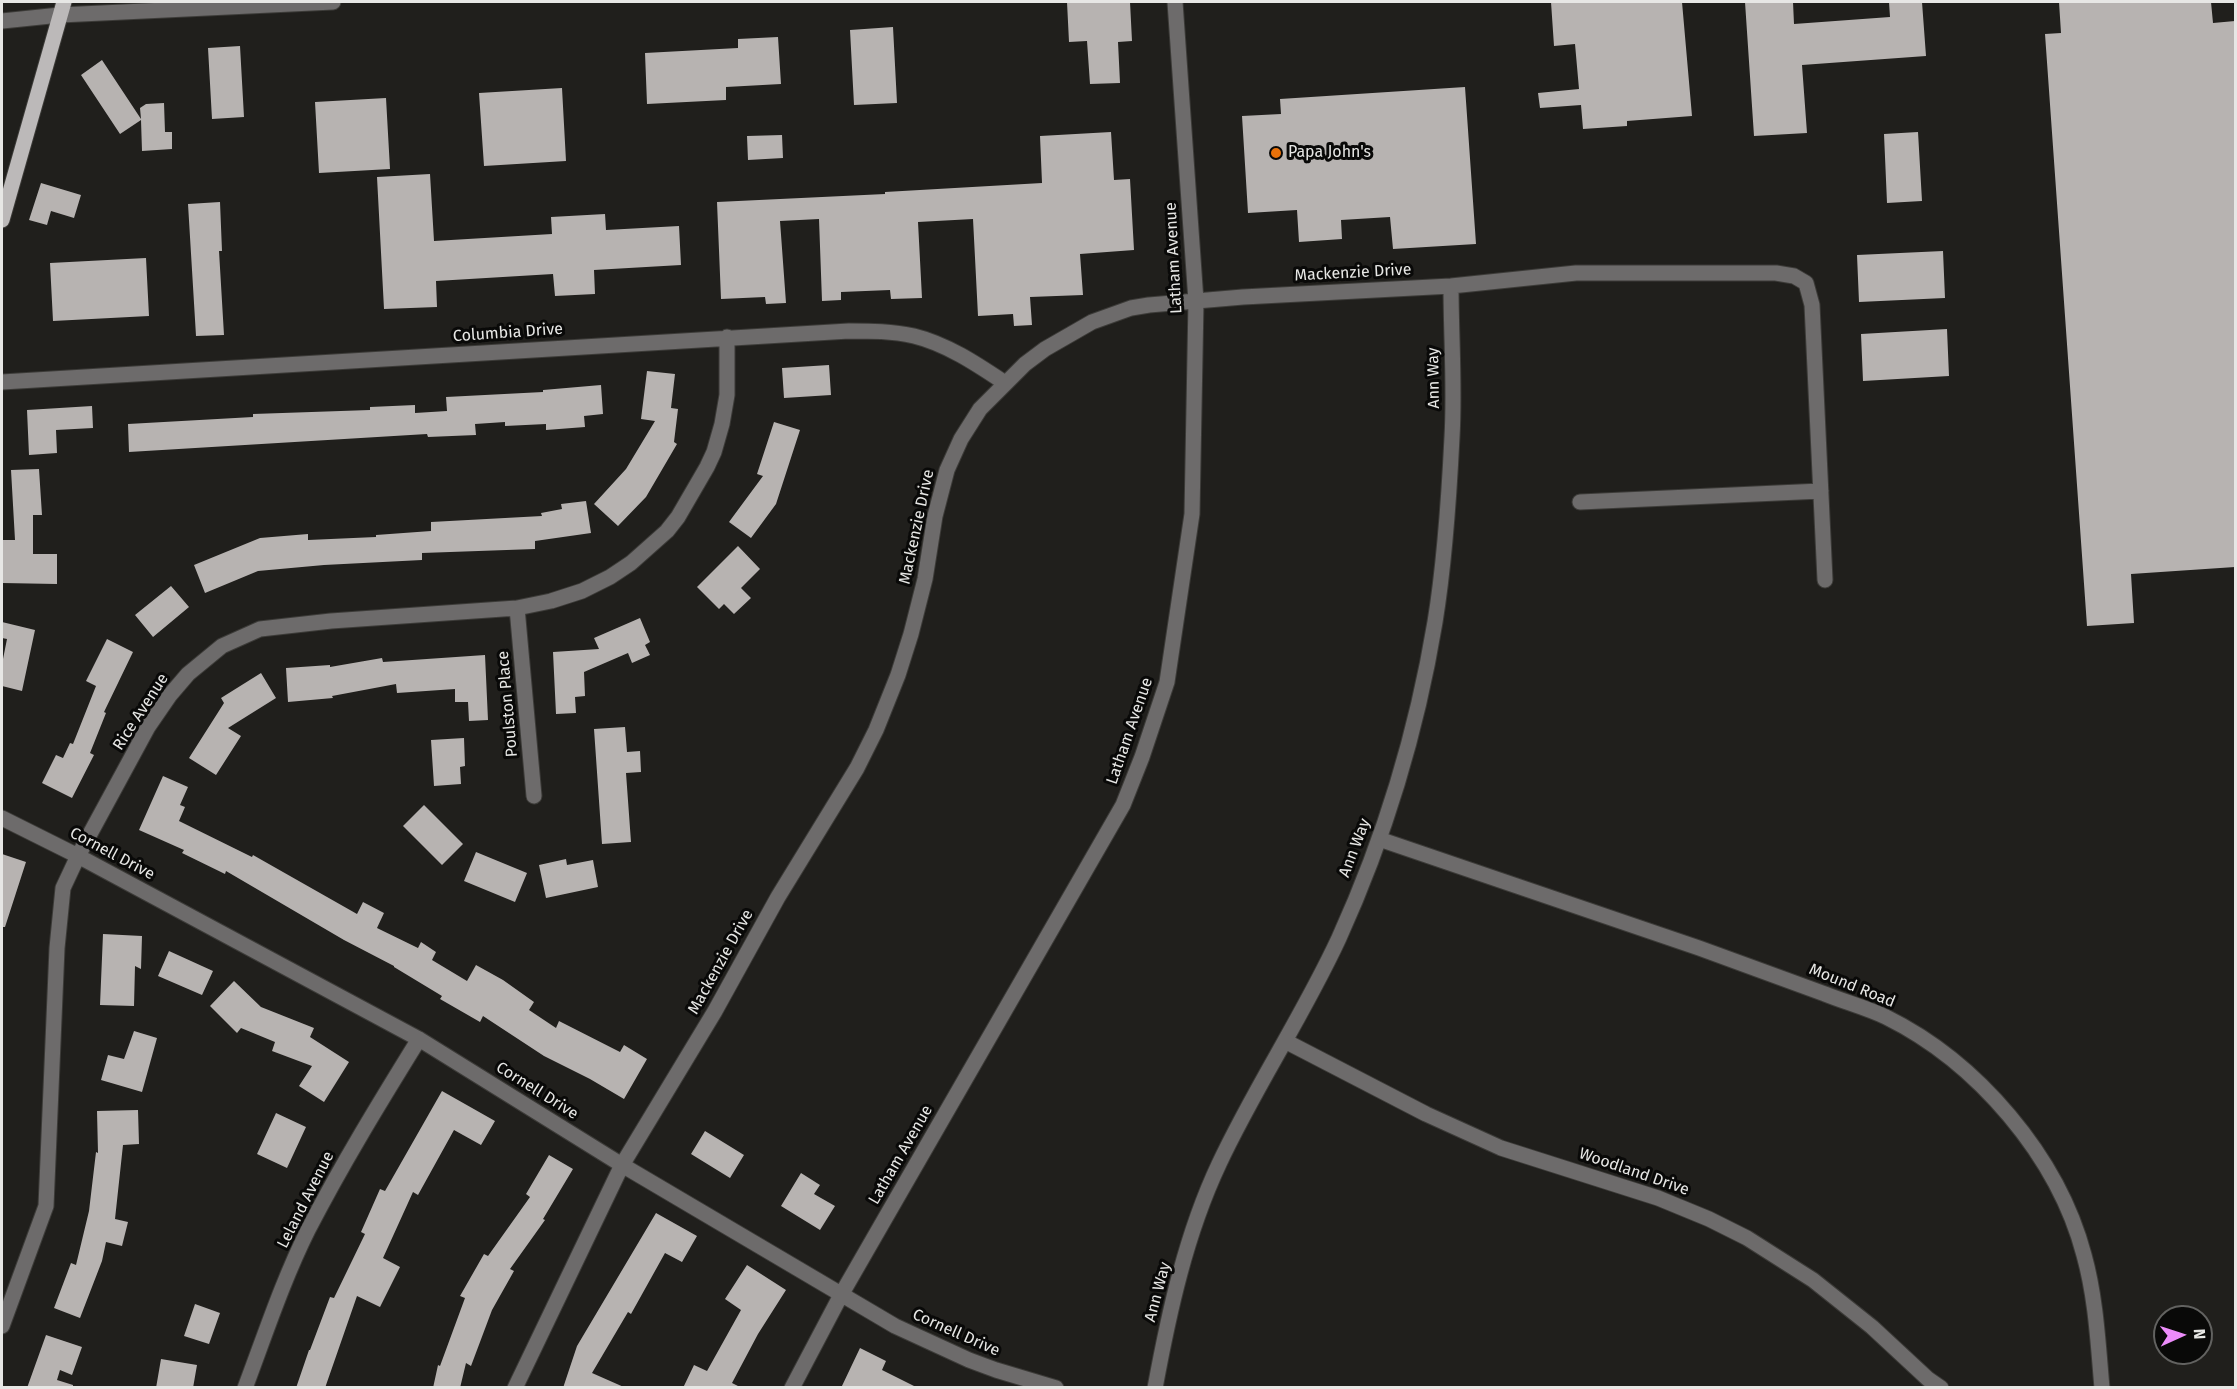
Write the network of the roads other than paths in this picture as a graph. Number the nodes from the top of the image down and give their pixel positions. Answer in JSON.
{"nodes":[{"id":1,"x":333,"y":2,"type":"edge"},
{"id":2,"x":1175,"y":2,"type":"edge"},
{"id":3,"x":62,"y":8,"type":"edge"},
{"id":4,"x":2,"y":21,"type":"edge"},
{"id":5,"x":2,"y":220,"type":"edge"},
{"id":6,"x":1451,"y":286,"type":"junction"},
{"id":7,"x":1196,"y":301,"type":"junction"},
{"id":8,"x":727,"y":338,"type":"junction"},
{"id":9,"x":2,"y":382,"type":"edge"},
{"id":10,"x":1005,"y":383,"type":"junction"},
{"id":11,"x":1821,"y":491,"type":"junction"},
{"id":12,"x":1580,"y":502,"type":"dead end"},
{"id":13,"x":1825,"y":580,"type":"dead end"},
{"id":14,"x":517,"y":608,"type":"junction"},
{"id":15,"x":534,"y":796,"type":"dead end"},
{"id":16,"x":2,"y":818,"type":"edge"},
{"id":17,"x":1379,"y":839,"type":"junction"},
{"id":18,"x":78,"y":856,"type":"junction"},
{"id":19,"x":419,"y":1040,"type":"junction"},
{"id":20,"x":1285,"y":1041,"type":"junction"},
{"id":21,"x":622,"y":1165,"type":"junction"},
{"id":22,"x":841,"y":1295,"type":"junction"},
{"id":23,"x":2,"y":1326,"type":"edge"},
{"id":24,"x":245,"y":1388,"type":"edge"},
{"id":25,"x":514,"y":1388,"type":"edge"},
{"id":26,"x":792,"y":1388,"type":"edge"},
{"id":27,"x":1056,"y":1388,"type":"edge"},
{"id":28,"x":1155,"y":1388,"type":"edge"},
{"id":29,"x":1941,"y":1388,"type":"edge"},
{"id":30,"x":2102,"y":1388,"type":"edge"}],
"edges":[{"from":1,"to":3,"type":"street"},
{"from":2,"to":7,"type":"street","name":"Latham Avenue"},
{"from":3,"to":4,"type":"street"},
{"from":3,"to":5,"type":"main road"},
{"from":6,"to":7,"type":"street","name":"Mackenzie Drive"},
{"from":6,"to":11,"type":"street","name":"Mackenzie Drive"},
{"from":6,"to":17,"type":"street","name":"Ann Way"},
{"from":7,"to":10,"type":"street","name":"Mackenzie Drive"},
{"from":7,"to":22,"type":"street","name":"Latham Avenue"},
{"from":8,"to":9,"type":"street","name":"Columbia Drive"},
{"from":8,"to":10,"type":"street","name":"Columbia Drive"},
{"from":8,"to":14,"type":"street","name":"Rice Avenue"},
{"from":10,"to":21,"type":"street","name":"Mackenzie Drive"},
{"from":11,"to":12,"type":"street"},
{"from":11,"to":13,"type":"street"},
{"from":14,"to":15,"type":"street","name":"Poulston Place"},
{"from":14,"to":18,"type":"street","name":"Rice Avenue"},
{"from":16,"to":18,"type":"street","name":"Cornell Drive"},
{"from":17,"to":20,"type":"street","name":"Ann Way"},
{"from":17,"to":30,"type":"street","name":"Mound Road"},
{"from":18,"to":19,"type":"street","name":"Cornell Drive"},
{"from":18,"to":23,"type":"street","name":"Rice Avenue"},
{"from":19,"to":21,"type":"street","name":"Cornell Drive"},
{"from":19,"to":24,"type":"street","name":"Leland Avenue"},
{"from":20,"to":28,"type":"street","name":"Ann Way"},
{"from":20,"to":29,"type":"street","name":"Woodland Drive"},
{"from":21,"to":22,"type":"street","name":"Cornell Drive"},
{"from":21,"to":25,"type":"street","name":"Mackenzie Drive"},
{"from":22,"to":26,"type":"street","name":"Latham Avenue"},
{"from":22,"to":27,"type":"street","name":"Cornell Drive"}]}
